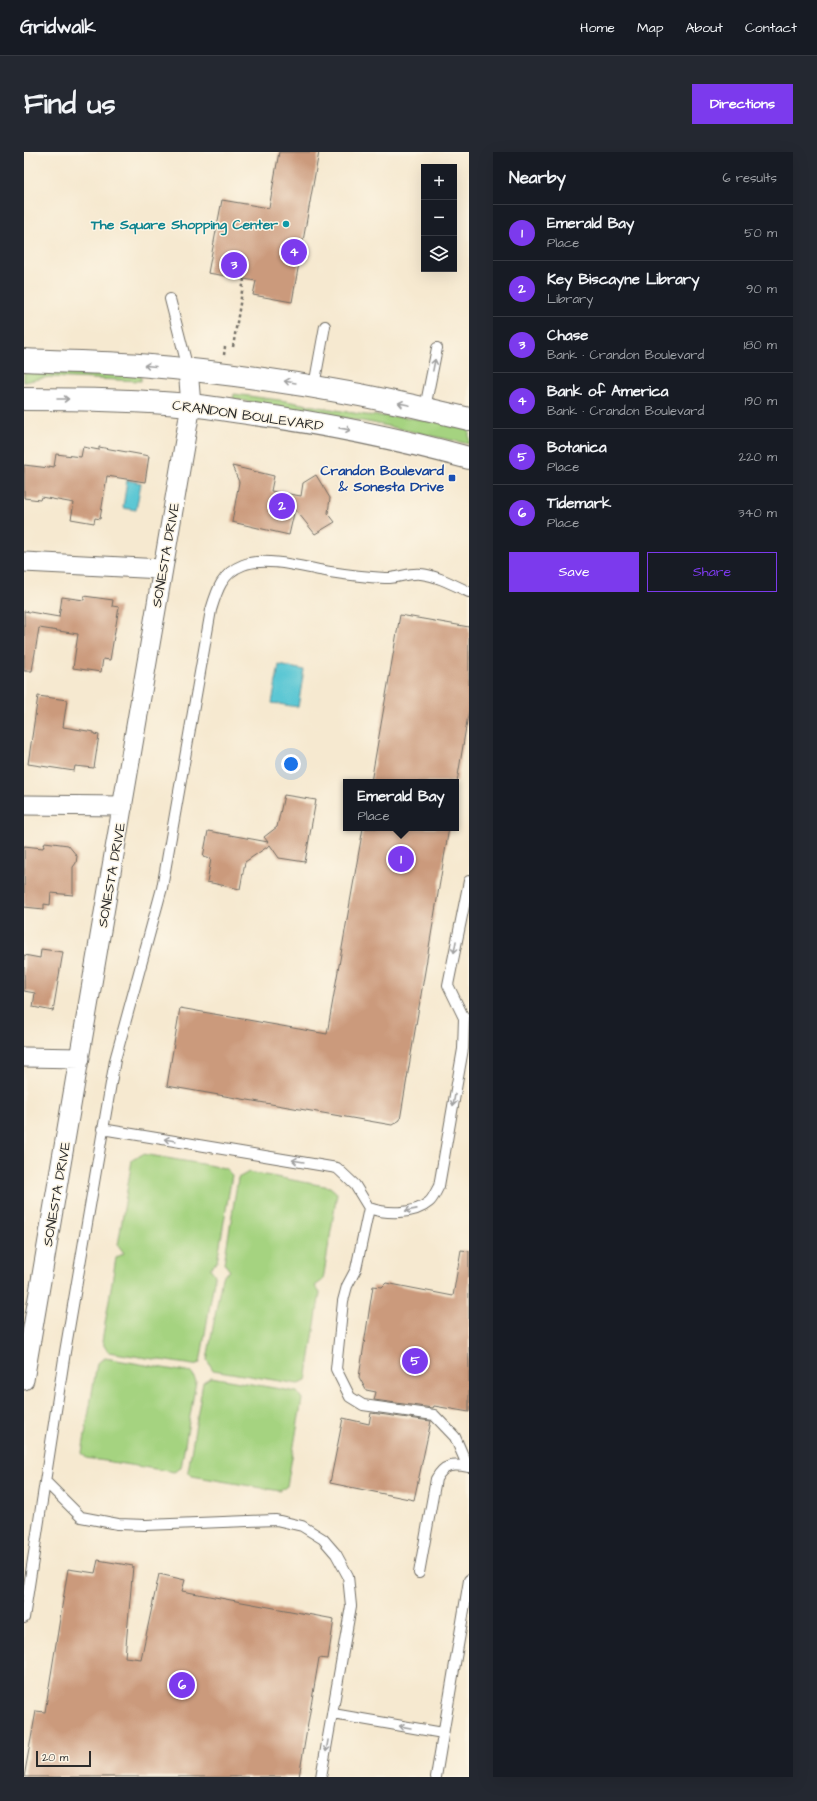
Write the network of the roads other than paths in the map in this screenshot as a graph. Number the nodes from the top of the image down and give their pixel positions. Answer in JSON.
{"nodes":[{"id":1,"x":170,"y":299,"type":"dead end"},
{"id":2,"x":325,"y":326,"type":"dead end"},
{"id":3,"x":437,"y":348,"type":"dead end"},
{"id":4,"x":24,"y":360,"type":"edge"},
{"id":5,"x":188,"y":369,"type":"junction"},
{"id":6,"x":314,"y":386,"type":"junction"},
{"id":7,"x":24,"y":399,"type":"edge"},
{"id":8,"x":191,"y":405,"type":"junction"},
{"id":9,"x":425,"y":408,"type":"junction"},
{"id":10,"x":469,"y":419,"type":"edge"},
{"id":11,"x":469,"y":458,"type":"edge"},
{"id":12,"x":24,"y":562,"type":"edge"},
{"id":13,"x":162,"y":569,"type":"junction"},
{"id":14,"x":469,"y":592,"type":"edge"},
{"id":15,"x":24,"y":805,"type":"edge"},
{"id":16,"x":123,"y":806,"type":"junction"},
{"id":17,"x":469,"y":882,"type":"edge"},
{"id":18,"x":466,"y":1049,"type":"edge"},
{"id":19,"x":24,"y":1057,"type":"edge"},
{"id":20,"x":80,"y":1058,"type":"junction"},
{"id":21,"x":102,"y":1129,"type":"junction"},
{"id":22,"x":369,"y":1208,"type":"junction"},
{"id":23,"x":30,"y":1309,"type":"edge"},
{"id":24,"x":24,"y":1380,"type":"edge"},
{"id":25,"x":469,"y":1467,"type":"edge"},
{"id":26,"x":46,"y":1482,"type":"junction"},
{"id":27,"x":419,"y":1573,"type":"dead end"},
{"id":28,"x":469,"y":1580,"type":"edge"},
{"id":29,"x":24,"y":1618,"type":"edge"},
{"id":30,"x":333,"y":1714,"type":"junction"},
{"id":31,"x":443,"y":1733,"type":"junction"},
{"id":32,"x":321,"y":1777,"type":"edge"},
{"id":33,"x":436,"y":1777,"type":"edge"}],
"edges":[{"from":1,"to":5,"type":"lane"},
{"from":2,"to":6,"type":"lane"},
{"from":9,"to":3,"type":"lane","one_way":true},
{"from":5,"to":4,"type":"main road","one_way":true},
{"from":6,"to":5,"type":"main road","one_way":true},
{"from":5,"to":8,"type":"street","name":"SONESTA DRIVE"},
{"from":9,"to":6,"type":"main road","one_way":true},
{"from":7,"to":8,"type":"main road","name":"CRANDON BOULEVARD","one_way":true},
{"from":8,"to":11,"type":"main road","name":"CRANDON BOULEVARD","one_way":true},
{"from":8,"to":13,"type":"street","name":"SONESTA DRIVE"},
{"from":9,"to":10,"type":"main road"},
{"from":12,"to":13,"type":"street"},
{"from":13,"to":16,"type":"street","name":"SONESTA DRIVE"},
{"from":14,"to":21,"type":"lane"},
{"from":15,"to":16,"type":"street"},
{"from":16,"to":20,"type":"street","name":"SONESTA DRIVE"},
{"from":17,"to":18,"type":"lane","one_way":true},
{"from":18,"to":22,"type":"lane","one_way":true},
{"from":19,"to":20,"type":"street"},
{"from":20,"to":23,"type":"street","name":"SONESTA DRIVE"},
{"from":22,"to":21,"type":"lane","one_way":true},
{"from":21,"to":26,"type":"lane"},
{"from":22,"to":25,"type":"lane"},
{"from":23,"to":24,"type":"street","name":"SONESTA DRIVE"},
{"from":25,"to":27,"type":"lane"},
{"from":26,"to":29,"type":"lane"},
{"from":26,"to":30,"type":"lane"},
{"from":28,"to":31,"type":"lane"},
{"from":31,"to":30,"type":"lane","one_way":true},
{"from":30,"to":32,"type":"lane","one_way":true},
{"from":31,"to":33,"type":"lane"}]}
